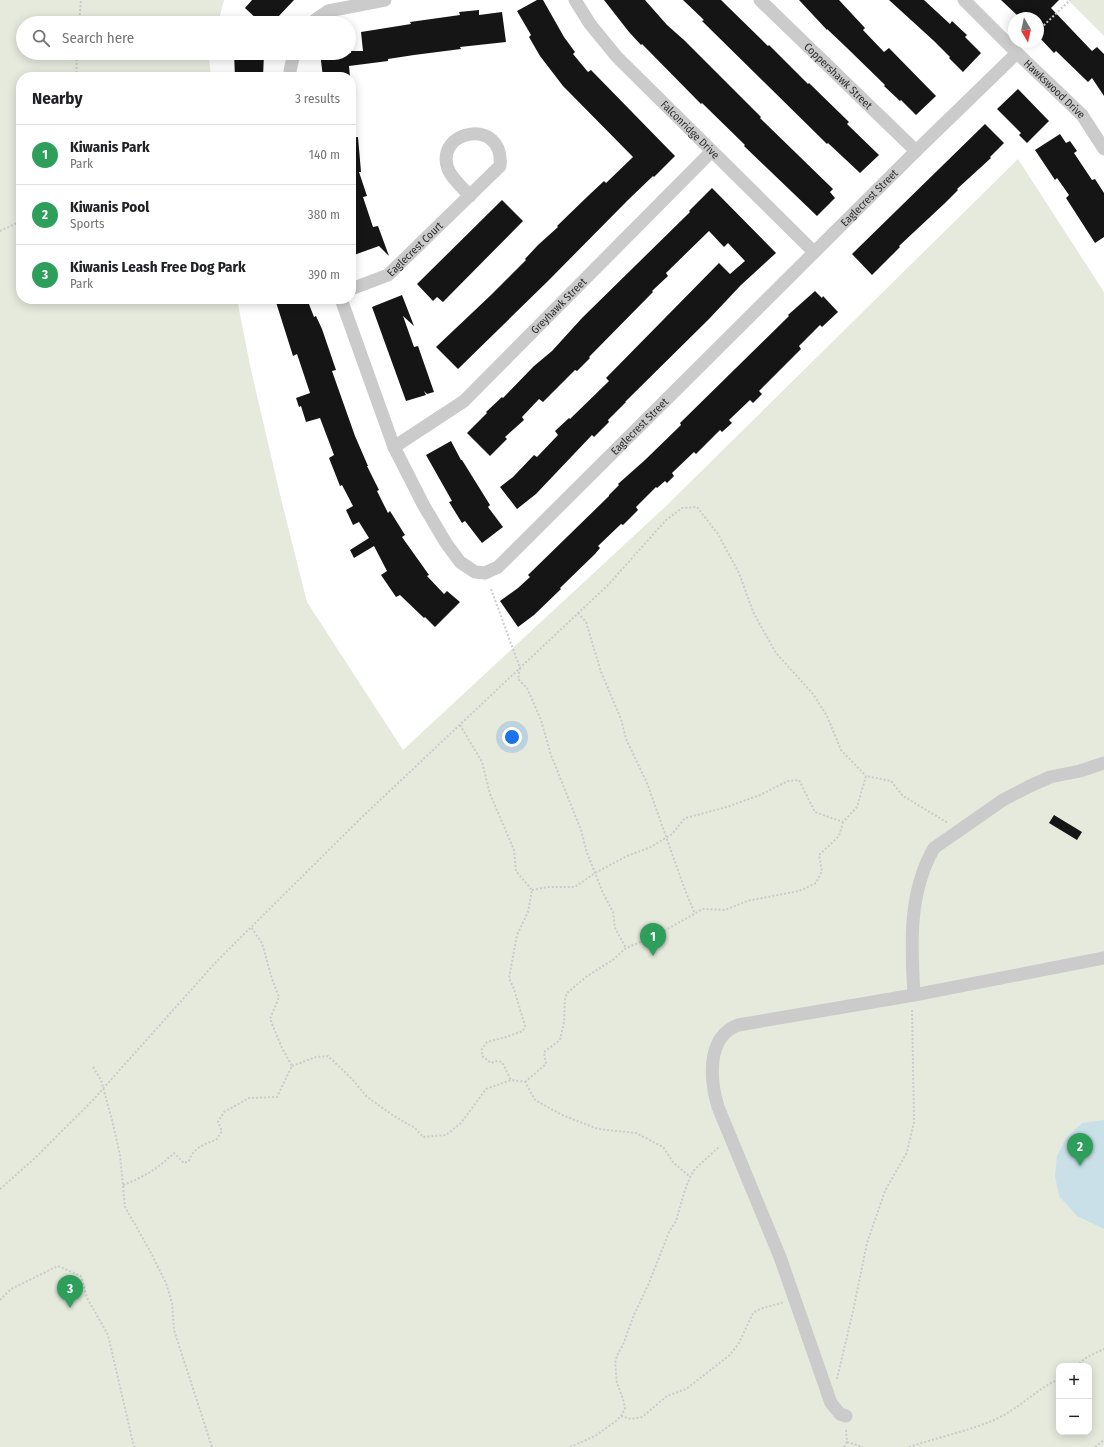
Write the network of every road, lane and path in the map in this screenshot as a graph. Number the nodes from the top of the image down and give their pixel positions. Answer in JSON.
{"nodes":[{"id":1,"x":81,"y":0,"type":"edge"},
{"id":2,"x":385,"y":0,"type":"edge"},
{"id":3,"x":575,"y":0,"type":"edge"},
{"id":4,"x":760,"y":0,"type":"edge"},
{"id":5,"x":964,"y":0,"type":"edge"},
{"id":6,"x":1070,"y":0,"type":"edge"},
{"id":7,"x":360,"y":2,"type":"edge"},
{"id":8,"x":80,"y":16,"type":"edge"},
{"id":9,"x":320,"y":16,"type":"edge"},
{"id":10,"x":1044,"y":25,"type":"edge"},
{"id":11,"x":1017,"y":53,"type":"junction"},
{"id":12,"x":77,"y":60,"type":"edge"},
{"id":13,"x":292,"y":60,"type":"edge"},
{"id":14,"x":76,"y":72,"type":"edge"},
{"id":15,"x":290,"y":72,"type":"edge"},
{"id":16,"x":1104,"y":149,"type":"edge"},
{"id":17,"x":712,"y":151,"type":"junction"},
{"id":18,"x":916,"y":151,"type":"junction"},
{"id":19,"x":470,"y":196,"type":"junction"},
{"id":20,"x":16,"y":223,"type":"edge"},
{"id":21,"x":0,"y":231,"type":"edge"},
{"id":22,"x":814,"y":252,"type":"junction"},
{"id":23,"x":356,"y":287,"type":"edge"},
{"id":24,"x":343,"y":304,"type":"edge"},
{"id":25,"x":394,"y":446,"type":"junction"},
{"id":26,"x":491,"y":589,"type":"dead end"},
{"id":27,"x":578,"y":613,"type":"junction"},
{"id":28,"x":520,"y":668,"type":"junction"},
{"id":29,"x":460,"y":725,"type":"junction"},
{"id":30,"x":1104,"y":763,"type":"edge"},
{"id":31,"x":866,"y":776,"type":"junction"},
{"id":32,"x":843,"y":822,"type":"junction"},
{"id":33,"x":959,"y":831,"type":"junction"},
{"id":34,"x":665,"y":838,"type":"junction"},
{"id":35,"x":595,"y":873,"type":"junction"},
{"id":36,"x":532,"y":890,"type":"junction"},
{"id":37,"x":695,"y":914,"type":"junction"},
{"id":38,"x":251,"y":927,"type":"junction"},
{"id":39,"x":626,"y":948,"type":"junction"},
{"id":40,"x":1104,"y":958,"type":"edge"},
{"id":41,"x":914,"y":996,"type":"junction"},
{"id":42,"x":292,"y":1066,"type":"junction"},
{"id":43,"x":93,"y":1068,"type":"dead end"},
{"id":44,"x":511,"y":1080,"type":"junction"},
{"id":45,"x":525,"y":1082,"type":"junction"},
{"id":46,"x":104,"y":1088,"type":"junction"},
{"id":47,"x":729,"y":1137,"type":"junction"},
{"id":48,"x":690,"y":1176,"type":"junction"},
{"id":49,"x":123,"y":1185,"type":"junction"},
{"id":50,"x":0,"y":1189,"type":"edge"},
{"id":51,"x":0,"y":1300,"type":"edge"},
{"id":52,"x":794,"y":1300,"type":"junction"},
{"id":53,"x":1104,"y":1349,"type":"edge"},
{"id":54,"x":1080,"y":1363,"type":"edge"},
{"id":55,"x":836,"y":1380,"type":"dead end"},
{"id":56,"x":1056,"y":1380,"type":"edge"},
{"id":57,"x":621,"y":1416,"type":"junction"},
{"id":58,"x":846,"y":1416,"type":"dead end"},
{"id":59,"x":1104,"y":1440,"type":"edge"},
{"id":60,"x":134,"y":1447,"type":"edge"},
{"id":61,"x":212,"y":1447,"type":"edge"},
{"id":62,"x":570,"y":1447,"type":"edge"},
{"id":63,"x":844,"y":1447,"type":"edge"},
{"id":64,"x":863,"y":1447,"type":"edge"},
{"id":65,"x":909,"y":1447,"type":"edge"},
{"id":66,"x":1095,"y":1447,"type":"edge"}],
"edges":[{"from":1,"to":8,"type":"path"},
{"from":2,"to":7,"type":"street"},
{"from":3,"to":17,"type":"street","name":"Falconridge Drive"},
{"from":4,"to":18,"type":"street","name":"Coppershawk Street"},
{"from":5,"to":11,"type":"street","name":"Hawkswood Drive"},
{"from":6,"to":10,"type":"path"},
{"from":7,"to":9,"type":"street"},
{"from":11,"to":16,"type":"street","name":"Hawkswood Drive"},
{"from":11,"to":18,"type":"street","name":"Eaglecrest Street"},
{"from":12,"to":14,"type":"path"},
{"from":13,"to":15,"type":"street"},
{"from":17,"to":22,"type":"street","name":"Falconridge Drive"},
{"from":17,"to":25,"type":"street","name":"Greyhawk Street"},
{"from":18,"to":22,"type":"street","name":"Eaglecrest Street"},
{"from":19,"to":19,"type":"street","name":"Eaglecrest Court"},
{"from":19,"to":23,"type":"street","name":"Eaglecrest Court"},
{"from":20,"to":21,"type":"path"},
{"from":22,"to":25,"type":"street","name":"Eaglecrest Street"},
{"from":24,"to":25,"type":"street","name":"Eaglecrest Street"},
{"from":26,"to":28,"type":"path"},
{"from":27,"to":28,"type":"path"},
{"from":27,"to":31,"type":"path"},
{"from":27,"to":34,"type":"path"},
{"from":28,"to":29,"type":"path"},
{"from":28,"to":35,"type":"path"},
{"from":29,"to":36,"type":"path"},
{"from":29,"to":38,"type":"path"},
{"from":30,"to":33,"type":"street"},
{"from":31,"to":32,"type":"path"},
{"from":31,"to":33,"type":"path"},
{"from":32,"to":34,"type":"path"},
{"from":32,"to":37,"type":"path"},
{"from":33,"to":41,"type":"street"},
{"from":34,"to":35,"type":"path"},
{"from":34,"to":37,"type":"path"},
{"from":35,"to":36,"type":"path"},
{"from":35,"to":39,"type":"path"},
{"from":36,"to":44,"type":"path"},
{"from":37,"to":39,"type":"path"},
{"from":38,"to":42,"type":"path"},
{"from":38,"to":46,"type":"path"},
{"from":39,"to":45,"type":"path"},
{"from":40,"to":41,"type":"street"},
{"from":41,"to":47,"type":"street"},
{"from":41,"to":55,"type":"path"},
{"from":42,"to":44,"type":"path"},
{"from":42,"to":49,"type":"path"},
{"from":43,"to":46,"type":"path"},
{"from":44,"to":45,"type":"path"},
{"from":45,"to":48,"type":"path"},
{"from":46,"to":49,"type":"path"},
{"from":46,"to":50,"type":"path"},
{"from":47,"to":48,"type":"path"},
{"from":47,"to":52,"type":"street"},
{"from":48,"to":57,"type":"path"},
{"from":49,"to":61,"type":"path"},
{"from":51,"to":60,"type":"path"},
{"from":52,"to":57,"type":"path"},
{"from":52,"to":58,"type":"street"},
{"from":53,"to":54,"type":"path"},
{"from":56,"to":65,"type":"path"},
{"from":57,"to":62,"type":"path"},
{"from":59,"to":66,"type":"path"},
{"from":63,"to":64,"type":"path"}]}
